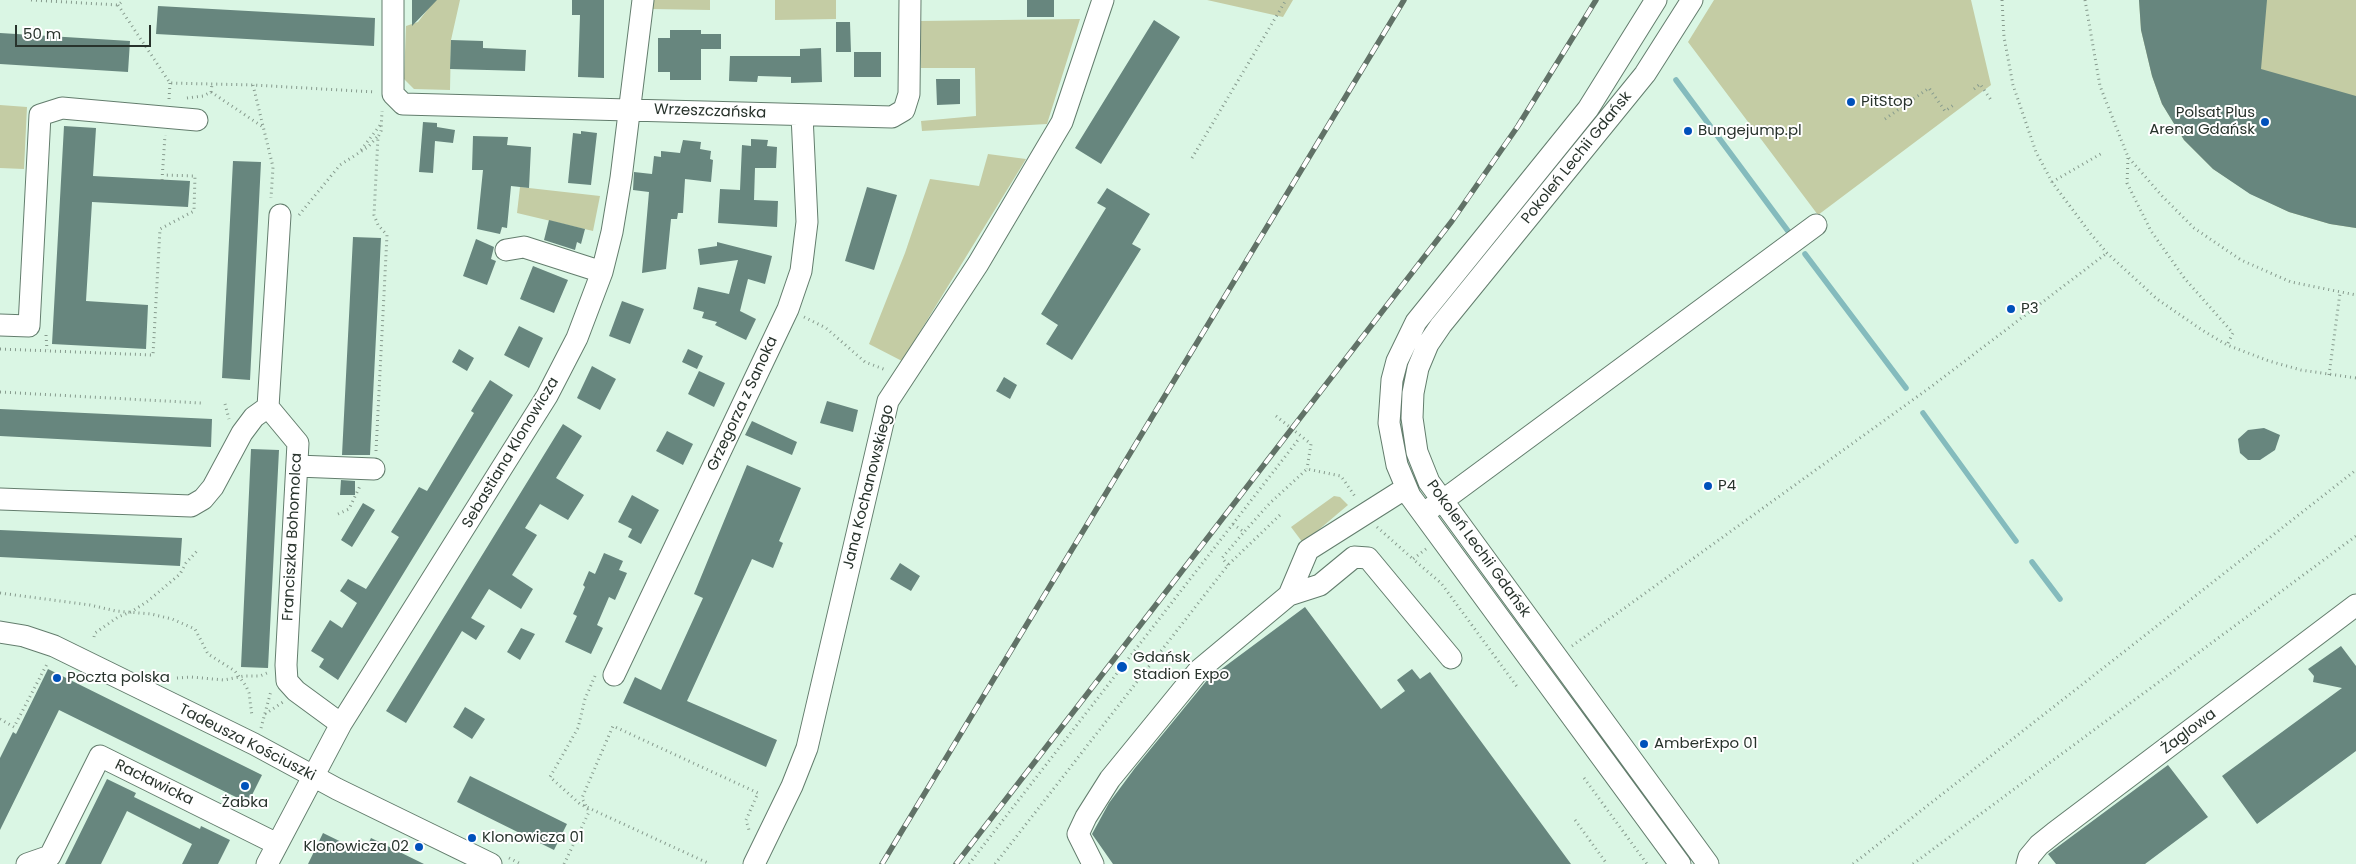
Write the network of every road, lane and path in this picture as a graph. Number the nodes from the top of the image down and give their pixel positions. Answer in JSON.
{"nodes":[{"id":1,"x":31,"y":0,"type":"edge"},
{"id":2,"x":124,"y":0,"type":"edge"},
{"id":3,"x":393,"y":0,"type":"edge"},
{"id":4,"x":643,"y":0,"type":"edge"},
{"id":5,"x":910,"y":0,"type":"edge"},
{"id":6,"x":1103,"y":0,"type":"edge"},
{"id":7,"x":1286,"y":0,"type":"edge"},
{"id":8,"x":1656,"y":0,"type":"edge"},
{"id":9,"x":1692,"y":0,"type":"edge"},
{"id":10,"x":2002,"y":0,"type":"edge"},
{"id":11,"x":2085,"y":0,"type":"edge"},
{"id":12,"x":118,"y":5,"type":"junction"},
{"id":13,"x":1641,"y":24,"type":"junction"},
{"id":14,"x":1667,"y":41,"type":"junction"},
{"id":15,"x":170,"y":83,"type":"junction"},
{"id":16,"x":212,"y":84,"type":"junction"},
{"id":17,"x":1974,"y":89,"type":"dead end"},
{"id":18,"x":212,"y":92,"type":"junction"},
{"id":19,"x":393,"y":97,"type":"junction"},
{"id":20,"x":1991,"y":100,"type":"dead end"},
{"id":21,"x":1955,"y":104,"type":"dead end"},
{"id":22,"x":628,"y":109,"type":"junction"},
{"id":23,"x":802,"y":115,"type":"junction"},
{"id":24,"x":1885,"y":119,"type":"dead end"},
{"id":25,"x":197,"y":120,"type":"dead end"},
{"id":26,"x":381,"y":124,"type":"junction"},
{"id":27,"x":263,"y":127,"type":"dead end"},
{"id":28,"x":378,"y":137,"type":"junction"},
{"id":29,"x":359,"y":152,"type":"junction"},
{"id":30,"x":2104,"y":152,"type":"dead end"},
{"id":31,"x":2128,"y":157,"type":"junction"},
{"id":32,"x":1192,"y":158,"type":"dead end"},
{"id":33,"x":163,"y":175,"type":"dead end"},
{"id":34,"x":2052,"y":182,"type":"junction"},
{"id":35,"x":289,"y":216,"type":"joint"},
{"id":36,"x":1816,"y":225,"type":"dead end"},
{"id":37,"x":506,"y":250,"type":"dead end"},
{"id":38,"x":2107,"y":253,"type":"junction"},
{"id":39,"x":602,"y":272,"type":"junction"},
{"id":40,"x":2340,"y":293,"type":"junction"},
{"id":41,"x":2356,"y":295,"type":"edge"},
{"id":42,"x":788,"y":309,"type":"junction"},
{"id":43,"x":0,"y":325,"type":"edge"},
{"id":44,"x":2227,"y":345,"type":"junction"},
{"id":45,"x":0,"y":349,"type":"edge"},
{"id":46,"x":906,"y":375,"type":"junction"},
{"id":47,"x":2329,"y":375,"type":"junction"},
{"id":48,"x":2356,"y":378,"type":"edge"},
{"id":49,"x":0,"y":392,"type":"edge"},
{"id":50,"x":201,"y":404,"type":"dead end"},
{"id":51,"x":268,"y":407,"type":"junction"},
{"id":52,"x":1276,"y":416,"type":"dead end"},
{"id":53,"x":1298,"y":440,"type":"dead end"},
{"id":54,"x":297,"y":466,"type":"junction"},
{"id":55,"x":370,"y":469,"type":"junction"},
{"id":56,"x":1307,"y":469,"type":"junction"},
{"id":57,"x":2356,"y":470,"type":"edge"},
{"id":58,"x":1406,"y":488,"type":"junction"},
{"id":59,"x":0,"y":500,"type":"edge"},
{"id":60,"x":1442,"y":501,"type":"junction"},
{"id":61,"x":1365,"y":512,"type":"junction"},
{"id":62,"x":1422,"y":513,"type":"junction"},
{"id":63,"x":338,"y":514,"type":"dead end"},
{"id":64,"x":1280,"y":514,"type":"dead end"},
{"id":65,"x":1233,"y":524,"type":"junction"},
{"id":66,"x":1244,"y":532,"type":"junction"},
{"id":67,"x":2356,"y":536,"type":"edge"},
{"id":68,"x":1427,"y":548,"type":"dead end"},
{"id":69,"x":198,"y":551,"type":"dead end"},
{"id":70,"x":1413,"y":559,"type":"junction"},
{"id":71,"x":1228,"y":565,"type":"junction"},
{"id":72,"x":1449,"y":577,"type":"dead end"},
{"id":73,"x":1441,"y":583,"type":"junction"},
{"id":74,"x":0,"y":593,"type":"edge"},
{"id":75,"x":1289,"y":595,"type":"junction"},
{"id":76,"x":2356,"y":605,"type":"edge"},
{"id":77,"x":131,"y":612,"type":"junction"},
{"id":78,"x":1475,"y":621,"type":"dead end"},
{"id":79,"x":1471,"y":624,"type":"junction"},
{"id":80,"x":0,"y":632,"type":"edge"},
{"id":81,"x":94,"y":637,"type":"dead end"},
{"id":82,"x":1568,"y":648,"type":"dead end"},
{"id":83,"x":1451,"y":658,"type":"dead end"},
{"id":84,"x":50,"y":659,"type":"dead end"},
{"id":85,"x":273,"y":670,"type":"dead end"},
{"id":86,"x":606,"y":672,"type":"joint"},
{"id":87,"x":239,"y":677,"type":"junction"},
{"id":88,"x":177,"y":678,"type":"dead end"},
{"id":89,"x":272,"y":687,"type":"dead end"},
{"id":90,"x":1518,"y":688,"type":"dead end"},
{"id":91,"x":252,"y":716,"type":"dead end"},
{"id":92,"x":0,"y":720,"type":"edge"},
{"id":93,"x":341,"y":724,"type":"junction"},
{"id":94,"x":259,"y":734,"type":"dead end"},
{"id":95,"x":605,"y":745,"type":"junction"},
{"id":96,"x":610,"y":747,"type":"dead end"},
{"id":97,"x":312,"y":776,"type":"junction"},
{"id":98,"x":1584,"y":778,"type":"dead end"},
{"id":99,"x":586,"y":807,"type":"junction"},
{"id":100,"x":1670,"y":812,"type":"junction"},
{"id":101,"x":1575,"y":820,"type":"dead end"},
{"id":102,"x":1652,"y":826,"type":"junction"},
{"id":103,"x":750,"y":834,"type":"dead end"},
{"id":104,"x":278,"y":844,"type":"junction"},
{"id":105,"x":1085,"y":862,"type":"edge"},
{"id":106,"x":27,"y":864,"type":"edge"},
{"id":107,"x":268,"y":864,"type":"edge"},
{"id":108,"x":491,"y":864,"type":"edge"},
{"id":109,"x":564,"y":864,"type":"edge"},
{"id":110,"x":710,"y":864,"type":"edge"},
{"id":111,"x":754,"y":864,"type":"edge"},
{"id":112,"x":969,"y":864,"type":"edge"},
{"id":113,"x":995,"y":864,"type":"edge"},
{"id":114,"x":1607,"y":864,"type":"edge"},
{"id":115,"x":1647,"y":864,"type":"edge"},
{"id":116,"x":1680,"y":864,"type":"edge"},
{"id":117,"x":1708,"y":864,"type":"edge"},
{"id":118,"x":1852,"y":864,"type":"edge"},
{"id":119,"x":1913,"y":864,"type":"edge"},
{"id":120,"x":2027,"y":864,"type":"edge"}],
"edges":[{"from":1,"to":12,"type":"path"},
{"from":2,"to":12,"type":"path"},
{"from":3,"to":19,"type":"street"},
{"from":4,"to":22,"type":"street","name":"Sebastiana Klonowicza"},
{"from":5,"to":23,"type":"street","name":"Wrzeszczańska"},
{"from":6,"to":46,"type":"street","name":"Jana Kochanowskiego"},
{"from":7,"to":32,"type":"path"},
{"from":8,"to":13,"type":"street","name":"Pokoleń Lechii Gdańsk"},
{"from":9,"to":14,"type":"street","name":"Pokoleń Lechii Gdańsk"},
{"from":10,"to":34,"type":"path"},
{"from":11,"to":31,"type":"path"},
{"from":12,"to":15,"type":"path"},
{"from":13,"to":14,"type":"street"},
{"from":13,"to":58,"type":"street","name":"Pokoleń Lechii Gdańsk"},
{"from":14,"to":60,"type":"street","name":"Pokoleń Lechii Gdańsk"},
{"from":15,"to":16,"type":"path"},
{"from":15,"to":18,"type":"path"},
{"from":16,"to":18,"type":"path"},
{"from":16,"to":19,"type":"path"},
{"from":17,"to":20,"type":"path"},
{"from":18,"to":27,"type":"path"},
{"from":19,"to":22,"type":"street","name":"Wrzeszczańska"},
{"from":19,"to":26,"type":"path"},
{"from":21,"to":24,"type":"path"},
{"from":22,"to":23,"type":"street","name":"Wrzeszczańska"},
{"from":22,"to":39,"type":"street","name":"Sebastiana Klonowicza"},
{"from":23,"to":42,"type":"street","name":"Grzegorza z Sanoka"},
{"from":25,"to":43,"type":"street"},
{"from":26,"to":28,"type":"path"},
{"from":26,"to":29,"type":"path"},
{"from":28,"to":29,"type":"path"},
{"from":28,"to":55,"type":"path"},
{"from":29,"to":35,"type":"path"},
{"from":30,"to":34,"type":"path"},
{"from":31,"to":40,"type":"path"},
{"from":31,"to":44,"type":"path"},
{"from":33,"to":45,"type":"path"},
{"from":34,"to":38,"type":"path"},
{"from":35,"to":51,"type":"street"},
{"from":36,"to":60,"type":"street"},
{"from":37,"to":39,"type":"street"},
{"from":38,"to":44,"type":"path"},
{"from":38,"to":82,"type":"path"},
{"from":39,"to":93,"type":"street","name":"Sebastiana Klonowicza"},
{"from":40,"to":41,"type":"path"},
{"from":40,"to":47,"type":"path"},
{"from":42,"to":46,"type":"path"},
{"from":42,"to":86,"type":"street","name":"Grzegorza z Sanoka"},
{"from":44,"to":47,"type":"path"},
{"from":46,"to":111,"type":"street","name":"Jana Kochanowskiego"},
{"from":47,"to":48,"type":"path"},
{"from":49,"to":50,"type":"path"},
{"from":51,"to":54,"type":"street","name":"Franciszka Bohomolca"},
{"from":51,"to":59,"type":"street"},
{"from":52,"to":56,"type":"path"},
{"from":53,"to":65,"type":"path"},
{"from":54,"to":55,"type":"street"},
{"from":54,"to":93,"type":"street","name":"Franciszka Bohomolca"},
{"from":55,"to":63,"type":"path"},
{"from":56,"to":61,"type":"path"},
{"from":56,"to":66,"type":"path"},
{"from":57,"to":118,"type":"path"},
{"from":58,"to":61,"type":"street"},
{"from":58,"to":62,"type":"street","name":"Pokoleń Lechii Gdańsk"},
{"from":60,"to":62,"type":"street"},
{"from":60,"to":100,"type":"street","name":"Pokoleń Lechii Gdańsk"},
{"from":61,"to":70,"type":"path"},
{"from":61,"to":75,"type":"street"},
{"from":62,"to":102,"type":"street","name":"Pokoleń Lechii Gdańsk"},
{"from":64,"to":71,"type":"path"},
{"from":65,"to":66,"type":"path"},
{"from":65,"to":112,"type":"path"},
{"from":66,"to":71,"type":"path"},
{"from":67,"to":119,"type":"path"},
{"from":68,"to":70,"type":"path"},
{"from":69,"to":77,"type":"path"},
{"from":70,"to":73,"type":"path"},
{"from":71,"to":113,"type":"path"},
{"from":72,"to":73,"type":"path"},
{"from":73,"to":79,"type":"path"},
{"from":74,"to":77,"type":"path"},
{"from":75,"to":83,"type":"street"},
{"from":75,"to":105,"type":"street"},
{"from":76,"to":120,"type":"street","name":"Żaglowa"},
{"from":77,"to":81,"type":"path"},
{"from":77,"to":87,"type":"path"},
{"from":78,"to":79,"type":"path"},
{"from":79,"to":90,"type":"path"},
{"from":80,"to":97,"type":"street","name":"Tadeusza Kościuszki"},
{"from":84,"to":92,"type":"path"},
{"from":85,"to":87,"type":"path"},
{"from":86,"to":99,"type":"path"},
{"from":87,"to":88,"type":"path"},
{"from":87,"to":91,"type":"path"},
{"from":89,"to":94,"type":"path"},
{"from":93,"to":97,"type":"street","name":"Sebastiana Klonowicza"},
{"from":95,"to":96,"type":"path"},
{"from":95,"to":99,"type":"path"},
{"from":95,"to":103,"type":"path"},
{"from":97,"to":104,"type":"street","name":"Sebastiana Klonowicza"},
{"from":97,"to":108,"type":"street","name":"Tadeusza Kościuszki"},
{"from":98,"to":115,"type":"path"},
{"from":99,"to":109,"type":"path"},
{"from":99,"to":110,"type":"path"},
{"from":100,"to":102,"type":"street"},
{"from":100,"to":117,"type":"street","name":"Pokoleń Lechii Gdańsk"},
{"from":101,"to":114,"type":"path"},
{"from":102,"to":116,"type":"street","name":"Pokoleń Lechii Gdańsk"},
{"from":104,"to":106,"type":"street","name":"Racławicka"},
{"from":104,"to":107,"type":"street","name":"Sebastiana Klonowicza"}]}
